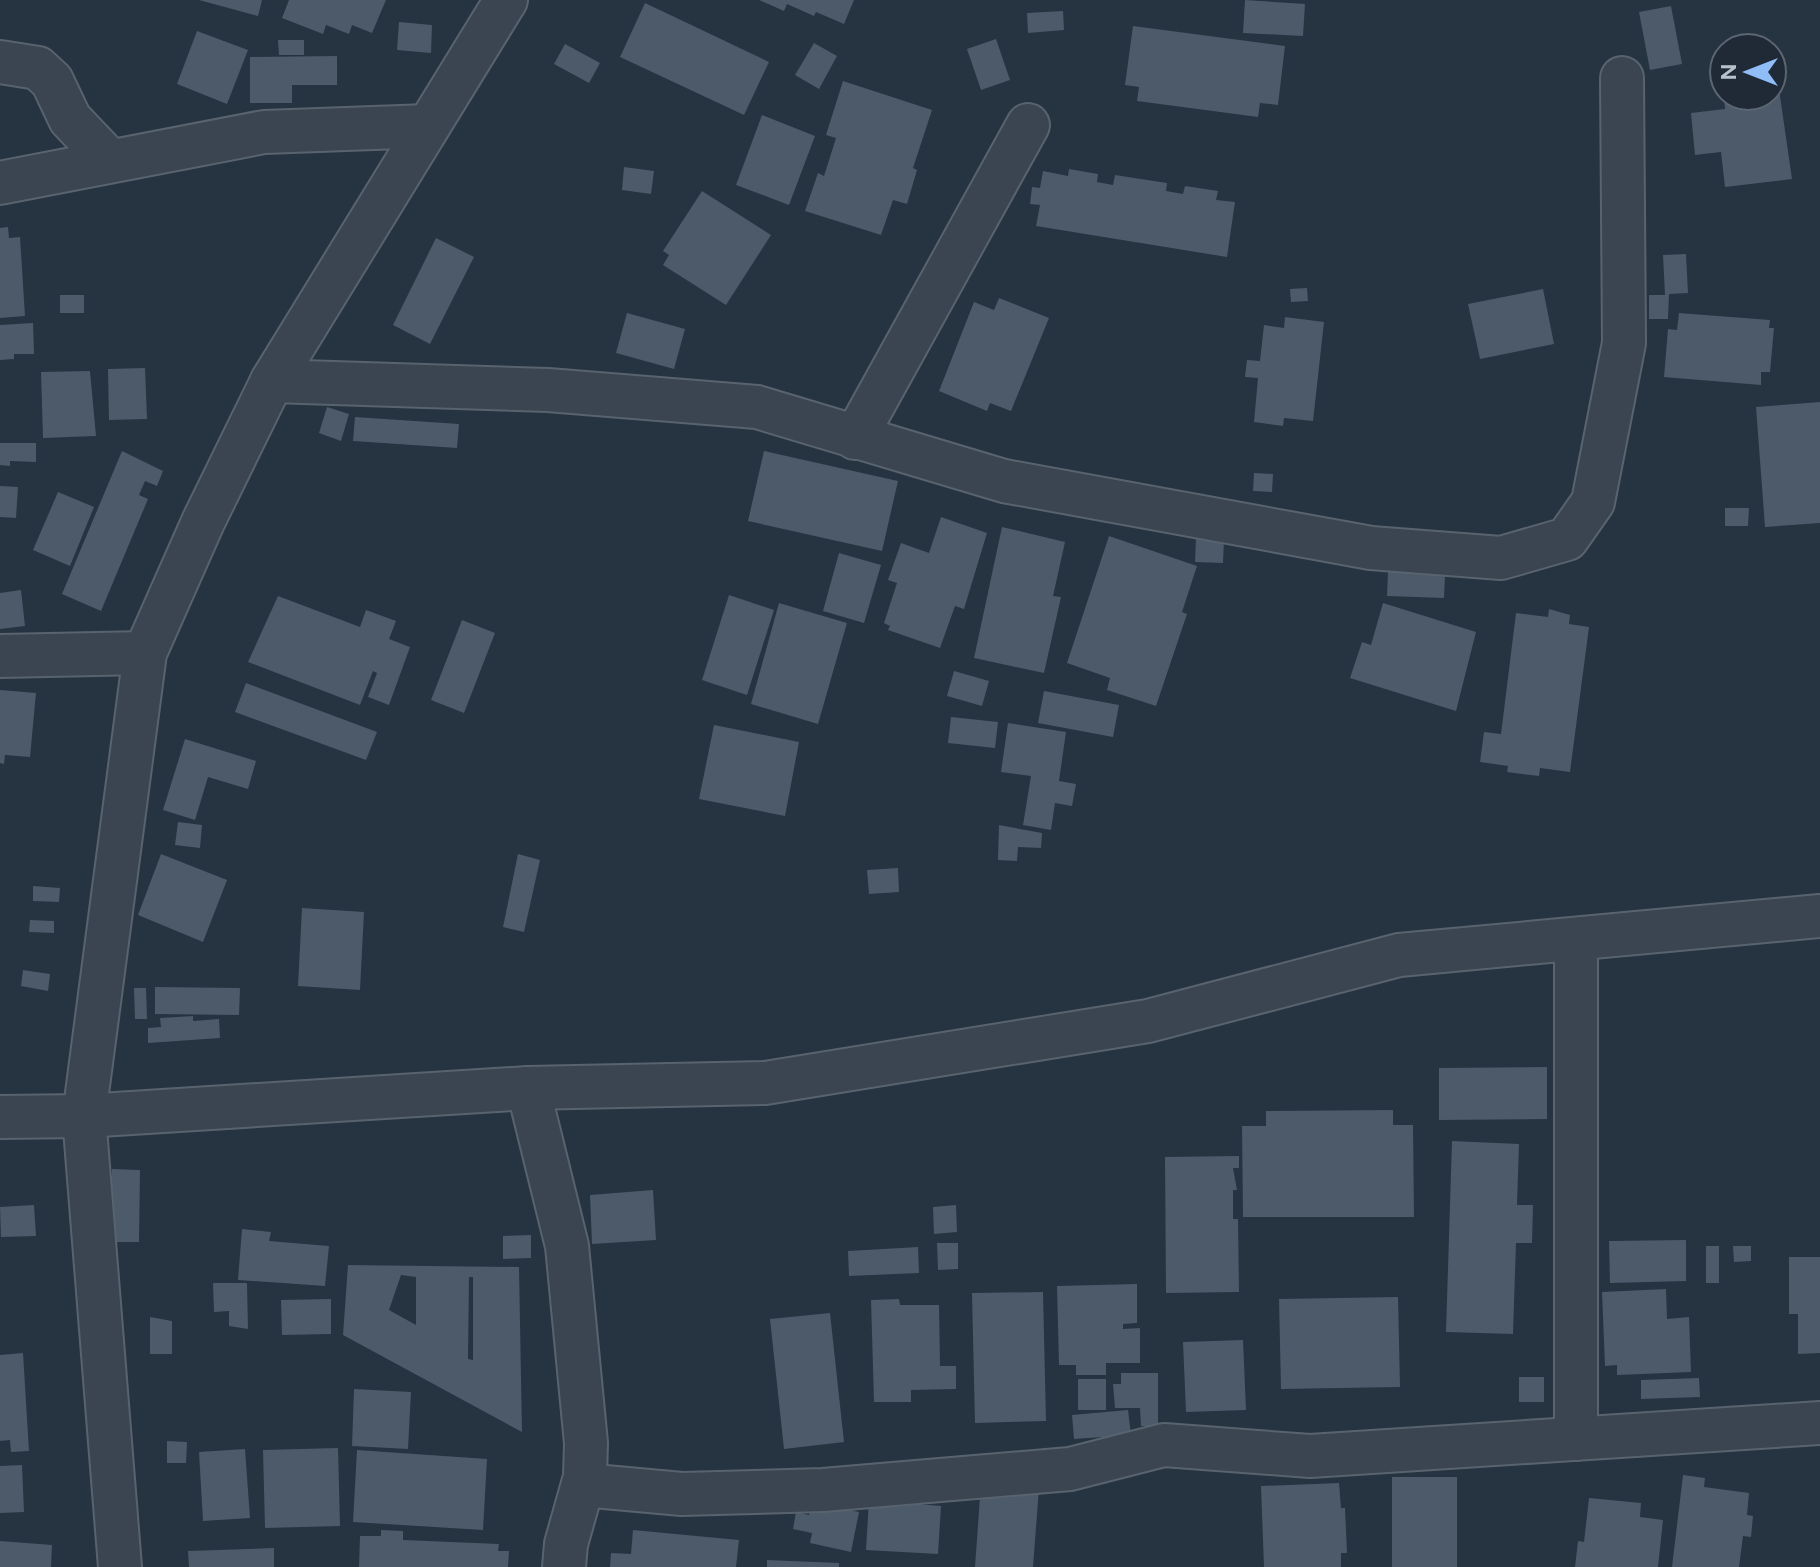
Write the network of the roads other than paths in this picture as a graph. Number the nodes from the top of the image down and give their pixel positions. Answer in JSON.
{"nodes":[{"id":1,"x":506,"y":0,"type":"edge"},
{"id":2,"x":0,"y":62,"type":"edge"},
{"id":3,"x":1622,"y":78,"type":"dead end"},
{"id":4,"x":1028,"y":125,"type":"dead end"},
{"id":5,"x":428,"y":126,"type":"junction"},
{"id":6,"x":110,"y":161,"type":"junction"},
{"id":7,"x":0,"y":183,"type":"edge"},
{"id":8,"x":272,"y":381,"type":"junction"},
{"id":9,"x":855,"y":438,"type":"junction"},
{"id":10,"x":145,"y":653,"type":"junction"},
{"id":11,"x":0,"y":656,"type":"edge"},
{"id":12,"x":1820,"y":916,"type":"edge"},
{"id":13,"x":1576,"y":939,"type":"junction"},
{"id":14,"x":528,"y":1088,"type":"junction"},
{"id":15,"x":84,"y":1116,"type":"junction"},
{"id":16,"x":0,"y":1117,"type":"edge"},
{"id":17,"x":1820,"y":1423,"type":"edge"},
{"id":18,"x":1576,"y":1439,"type":"junction"},
{"id":19,"x":583,"y":1485,"type":"junction"},
{"id":20,"x":120,"y":1567,"type":"edge"},
{"id":21,"x":564,"y":1567,"type":"edge"}],
"edges":[{"from":1,"to":5,"type":"street"},
{"from":2,"to":6,"type":"street"},
{"from":3,"to":9,"type":"street"},
{"from":4,"to":9,"type":"street"},
{"from":5,"to":6,"type":"street"},
{"from":5,"to":8,"type":"street"},
{"from":6,"to":7,"type":"street"},
{"from":8,"to":9,"type":"street"},
{"from":8,"to":10,"type":"street"},
{"from":10,"to":11,"type":"street"},
{"from":10,"to":15,"type":"street"},
{"from":12,"to":13,"type":"street"},
{"from":13,"to":14,"type":"street"},
{"from":13,"to":18,"type":"street"},
{"from":14,"to":15,"type":"street"},
{"from":14,"to":19,"type":"street"},
{"from":15,"to":16,"type":"street"},
{"from":15,"to":20,"type":"street"},
{"from":17,"to":18,"type":"street"},
{"from":18,"to":19,"type":"street"},
{"from":19,"to":21,"type":"street"}]}
